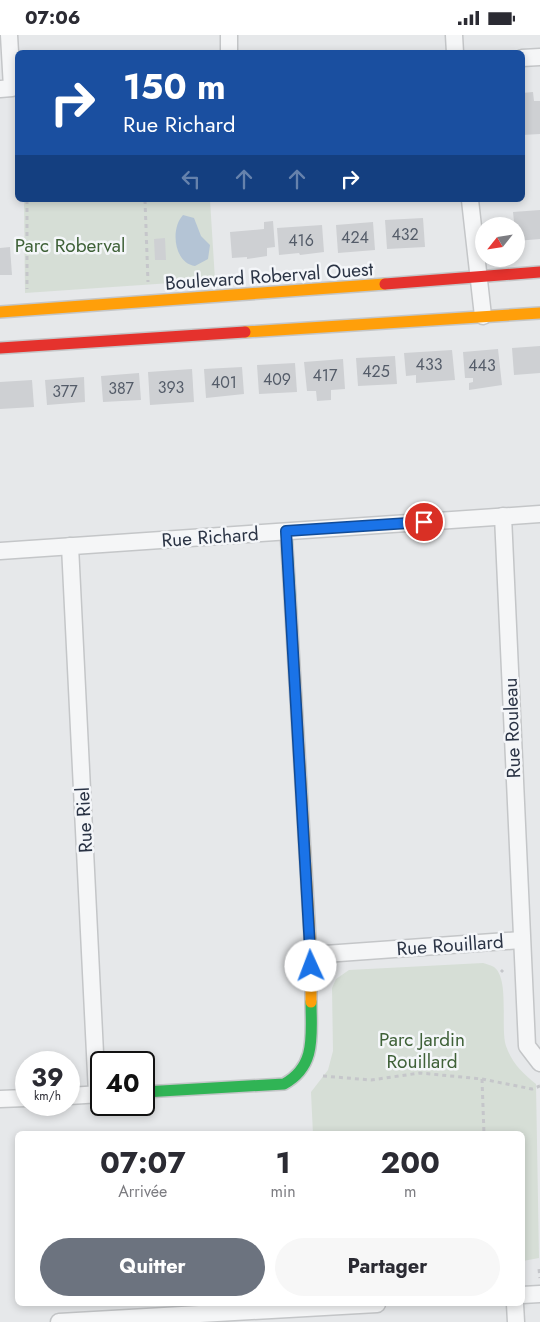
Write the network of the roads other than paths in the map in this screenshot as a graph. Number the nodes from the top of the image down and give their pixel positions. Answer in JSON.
{"nodes":[{"id":1,"x":9,"y":35,"type":"edge"},
{"id":2,"x":228,"y":35,"type":"edge"},
{"id":3,"x":454,"y":35,"type":"edge"},
{"id":4,"x":229,"y":50,"type":"edge"},
{"id":5,"x":454,"y":50,"type":"edge"},
{"id":6,"x":540,"y":57,"type":"edge"},
{"id":7,"x":525,"y":58,"type":"edge"},
{"id":8,"x":0,"y":89,"type":"edge"},
{"id":9,"x":470,"y":202,"type":"edge"},
{"id":10,"x":540,"y":273,"type":"edge"},
{"id":11,"x":479,"y":277,"type":"junction"},
{"id":12,"x":0,"y":312,"type":"edge"},
{"id":13,"x":540,"y":313,"type":"edge"},
{"id":14,"x":483,"y":317,"type":"junction"},
{"id":15,"x":0,"y":348,"type":"edge"},
{"id":16,"x":540,"y":514,"type":"edge"},
{"id":17,"x":503,"y":516,"type":"junction"},
{"id":18,"x":286,"y":531,"type":"junction"},
{"id":19,"x":70,"y":546,"type":"junction"},
{"id":20,"x":0,"y":551,"type":"edge"},
{"id":21,"x":521,"y":941,"type":"junction"},
{"id":22,"x":311,"y":955,"type":"junction"},
{"id":23,"x":97,"y":1051,"type":"edge"},
{"id":24,"x":540,"y":1063,"type":"edge"},
{"id":25,"x":155,"y":1092,"type":"edge"},
{"id":26,"x":15,"y":1098,"type":"edge"},
{"id":27,"x":0,"y":1099,"type":"edge"},
{"id":28,"x":540,"y":1294,"type":"edge"},
{"id":29,"x":525,"y":1295,"type":"edge"},
{"id":30,"x":363,"y":1306,"type":"edge"},
{"id":31,"x":515,"y":1306,"type":"edge"},
{"id":32,"x":298,"y":1315,"type":"edge"},
{"id":33,"x":83,"y":1321,"type":"edge"},
{"id":34,"x":59,"y":1322,"type":"edge"},
{"id":35,"x":516,"y":1322,"type":"edge"}],
"edges":[{"from":1,"to":8,"type":"street"},
{"from":2,"to":4,"type":"street"},
{"from":3,"to":5,"type":"street"},
{"from":6,"to":7,"type":"street"},
{"from":9,"to":11,"type":"street"},
{"from":10,"to":11,"type":"street","name":"Boulevard Roberval Ouest"},
{"from":11,"to":12,"type":"street","name":"Boulevard Roberval Ouest"},
{"from":11,"to":14,"type":"street"},
{"from":13,"to":14,"type":"street"},
{"from":14,"to":15,"type":"street"},
{"from":16,"to":17,"type":"street","name":"Rue Richard"},
{"from":17,"to":18,"type":"street","name":"Rue Richard"},
{"from":17,"to":21,"type":"street","name":"Rue Rouleau"},
{"from":18,"to":19,"type":"street","name":"Rue Richard"},
{"from":18,"to":22,"type":"street"},
{"from":19,"to":20,"type":"street","name":"Rue Richard"},
{"from":19,"to":23,"type":"street","name":"Rue Riel"},
{"from":21,"to":22,"type":"street","name":"Rue Rouillard"},
{"from":21,"to":24,"type":"street","name":"Rue Rouillard"},
{"from":22,"to":25,"type":"street"},
{"from":26,"to":27,"type":"street"},
{"from":28,"to":29,"type":"street"},
{"from":30,"to":32,"type":"street"},
{"from":31,"to":35,"type":"street"},
{"from":32,"to":33,"type":"street"},
{"from":33,"to":34,"type":"street"}]}
